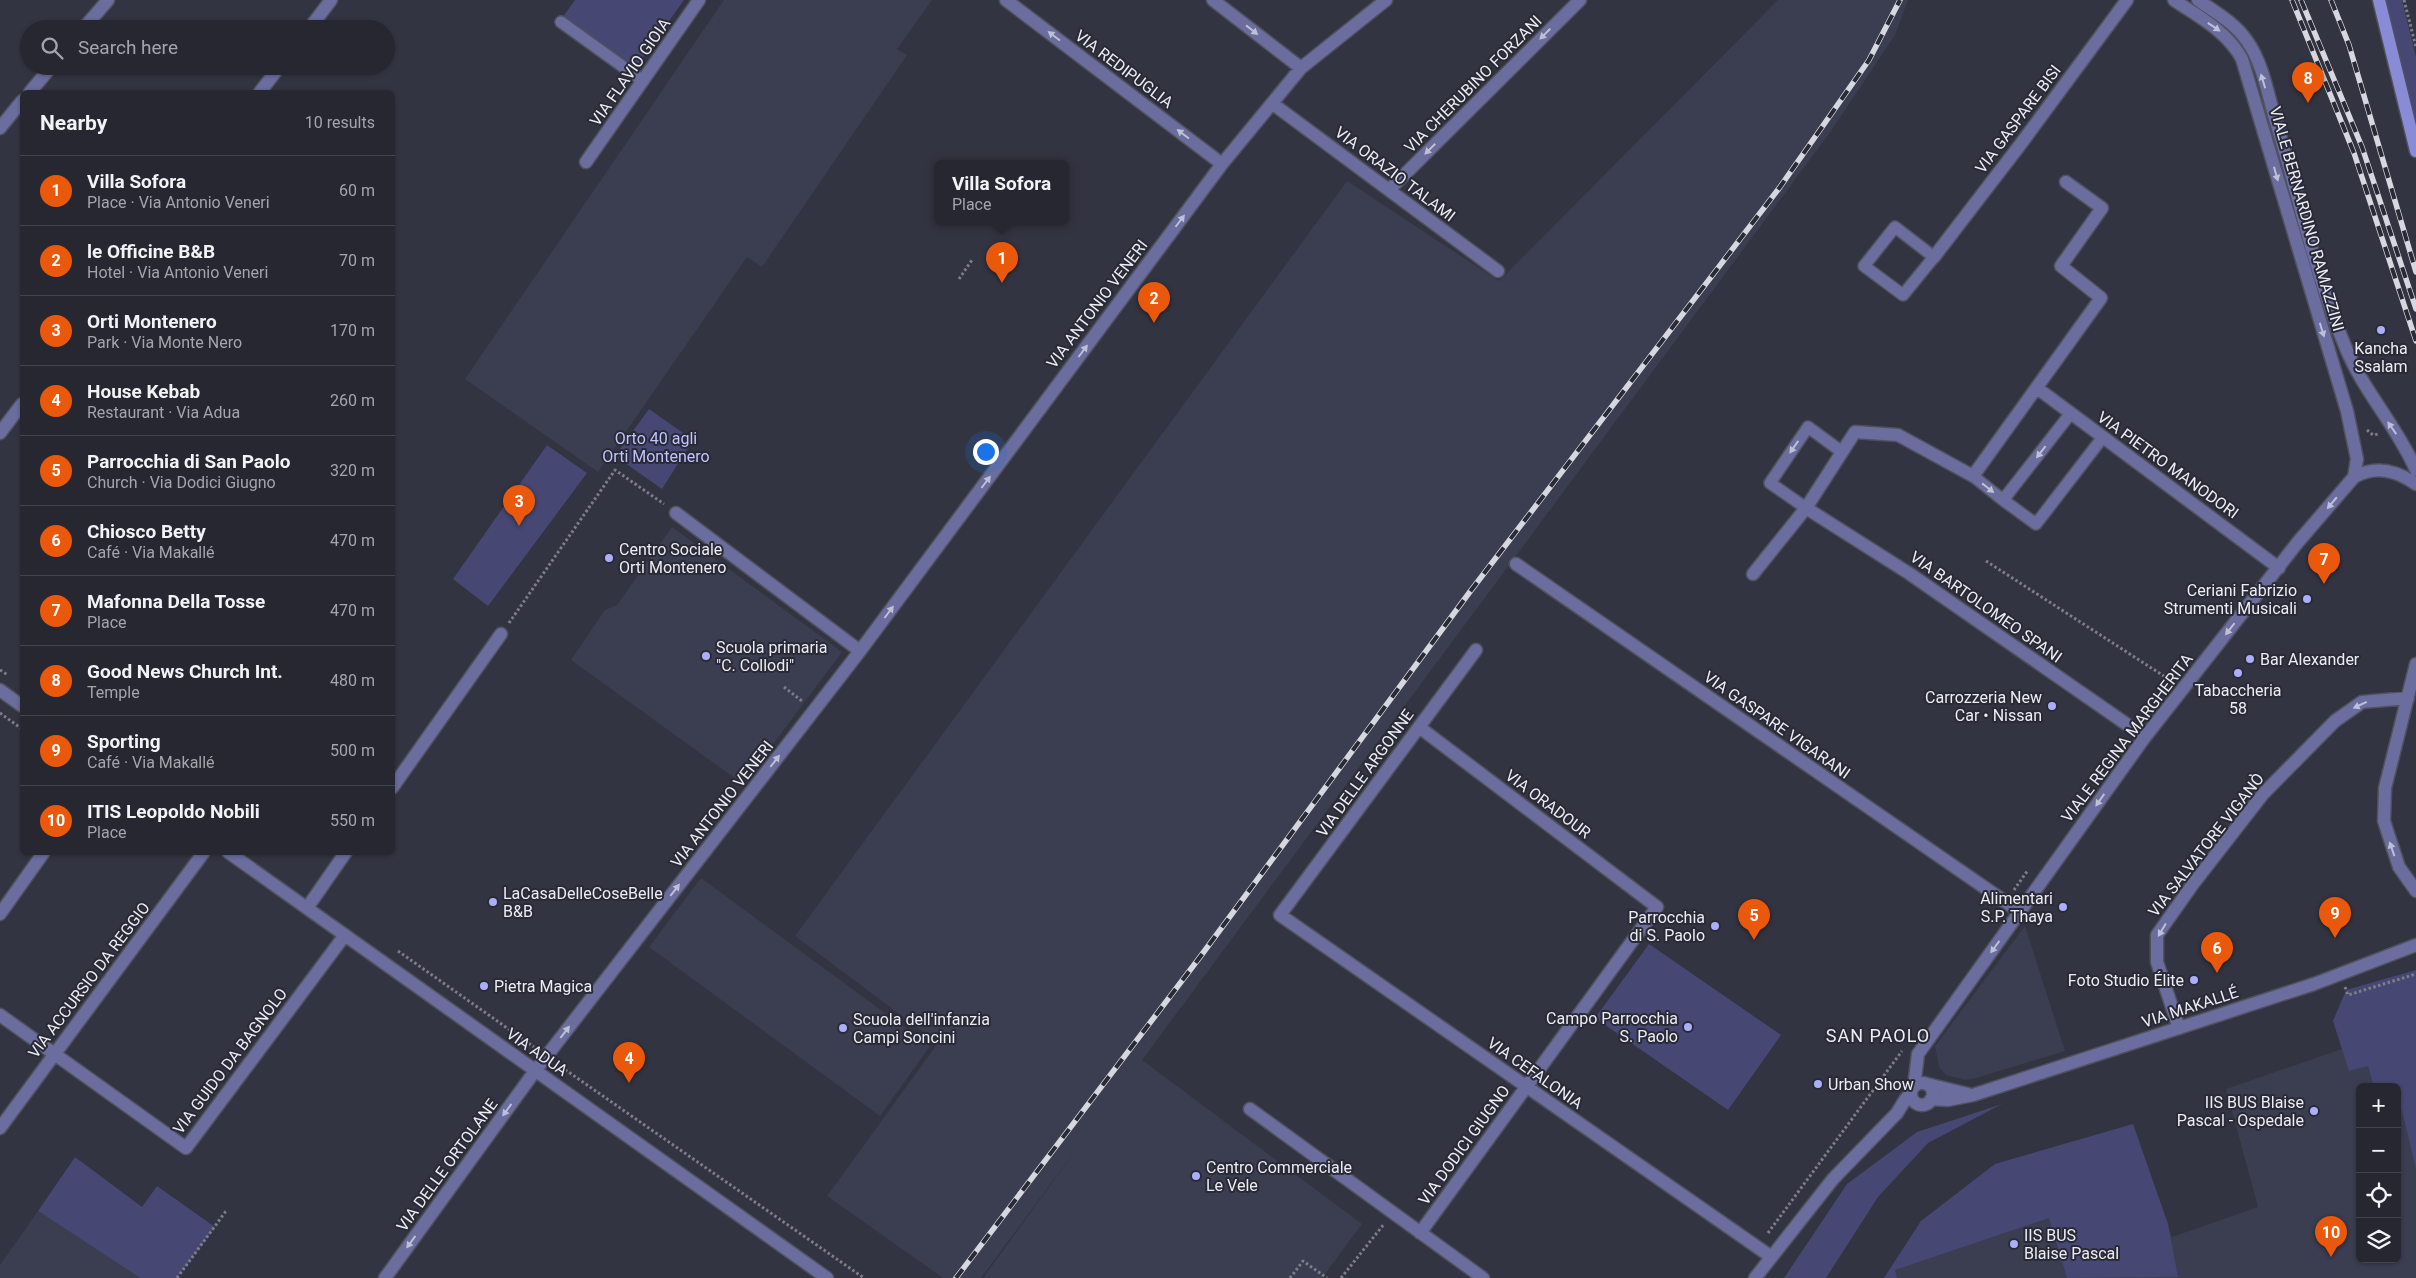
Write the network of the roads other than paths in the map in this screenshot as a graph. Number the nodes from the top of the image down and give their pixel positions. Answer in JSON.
{"nodes":[{"id":1,"x":108,"y":0,"type":"edge"},
{"id":2,"x":331,"y":0,"type":"edge"},
{"id":3,"x":699,"y":0,"type":"edge"},
{"id":4,"x":1006,"y":0,"type":"edge"},
{"id":5,"x":1213,"y":0,"type":"edge"},
{"id":6,"x":1386,"y":0,"type":"edge"},
{"id":7,"x":1580,"y":0,"type":"edge"},
{"id":8,"x":2127,"y":0,"type":"edge"},
{"id":9,"x":2174,"y":0,"type":"edge"},
{"id":10,"x":2198,"y":0,"type":"edge"},
{"id":11,"x":2379,"y":0,"type":"edge"},
{"id":12,"x":91,"y":20,"type":"edge"},
{"id":13,"x":316,"y":20,"type":"edge"},
{"id":14,"x":561,"y":22,"type":"dead end"},
{"id":15,"x":1301,"y":68,"type":"junction"},
{"id":16,"x":44,"y":75,"type":"edge"},
{"id":17,"x":273,"y":75,"type":"edge"},
{"id":18,"x":643,"y":81,"type":"junction"},
{"id":19,"x":32,"y":90,"type":"edge"},
{"id":20,"x":262,"y":90,"type":"edge"},
{"id":21,"x":20,"y":103,"type":"edge"},
{"id":22,"x":1273,"y":104,"type":"junction"},
{"id":23,"x":0,"y":128,"type":"edge"},
{"id":24,"x":2416,"y":151,"type":"edge"},
{"id":25,"x":586,"y":162,"type":"dead end"},
{"id":26,"x":1222,"y":164,"type":"junction"},
{"id":27,"x":2066,"y":182,"type":"dead end"},
{"id":28,"x":1389,"y":190,"type":"junction"},
{"id":29,"x":1934,"y":257,"type":"junction"},
{"id":30,"x":1498,"y":271,"type":"dead end"},
{"id":31,"x":2037,"y":388,"type":"junction"},
{"id":32,"x":20,"y":407,"type":"edge"},
{"id":33,"x":2070,"y":413,"type":"junction"},
{"id":34,"x":0,"y":434,"type":"edge"},
{"id":35,"x":2103,"y":437,"type":"junction"},
{"id":36,"x":1842,"y":452,"type":"junction"},
{"id":37,"x":2416,"y":470,"type":"edge"},
{"id":38,"x":1974,"y":476,"type":"junction"},
{"id":39,"x":2354,"y":477,"type":"junction"},
{"id":40,"x":2416,"y":484,"type":"edge"},
{"id":41,"x":2003,"y":500,"type":"junction"},
{"id":42,"x":1806,"y":508,"type":"junction"},
{"id":43,"x":676,"y":513,"type":"road end"},
{"id":44,"x":1516,"y":564,"type":"dead end"},
{"id":45,"x":2279,"y":568,"type":"junction"},
{"id":46,"x":1753,"y":574,"type":"dead end"},
{"id":47,"x":502,"y":634,"type":"road end"},
{"id":48,"x":1476,"y":650,"type":"dead end"},
{"id":49,"x":860,"y":651,"type":"junction"},
{"id":50,"x":2416,"y":664,"type":"edge"},
{"id":51,"x":0,"y":690,"type":"edge"},
{"id":52,"x":2408,"y":698,"type":"junction"},
{"id":53,"x":20,"y":705,"type":"edge"},
{"id":54,"x":1419,"y":728,"type":"junction"},
{"id":55,"x":2145,"y":737,"type":"junction"},
{"id":56,"x":395,"y":784,"type":"edge"},
{"id":57,"x":42,"y":855,"type":"edge"},
{"id":58,"x":202,"y":855,"type":"edge"},
{"id":59,"x":232,"y":855,"type":"edge"},
{"id":60,"x":344,"y":855,"type":"edge"},
{"id":61,"x":2416,"y":891,"type":"edge"},
{"id":62,"x":1657,"y":907,"type":"joint"},
{"id":63,"x":307,"y":908,"type":"junction"},
{"id":64,"x":2020,"y":912,"type":"junction"},
{"id":65,"x":0,"y":914,"type":"edge"},
{"id":66,"x":1280,"y":915,"type":"joint"},
{"id":67,"x":344,"y":935,"type":"junction"},
{"id":68,"x":2416,"y":945,"type":"edge"},
{"id":69,"x":0,"y":1015,"type":"edge"},
{"id":70,"x":2179,"y":1028,"type":"junction"},
{"id":71,"x":54,"y":1053,"type":"junction"},
{"id":72,"x":535,"y":1070,"type":"junction"},
{"id":73,"x":1526,"y":1087,"type":"junction"},
{"id":74,"x":1918,"y":1088,"type":"junction"},
{"id":75,"x":1973,"y":1095,"type":"junction"},
{"id":76,"x":1931,"y":1099,"type":"junction"},
{"id":77,"x":1919,"y":1104,"type":"junction"},
{"id":78,"x":1250,"y":1109,"type":"dead end"},
{"id":79,"x":1897,"y":1113,"type":"junction"},
{"id":80,"x":0,"y":1128,"type":"edge"},
{"id":81,"x":1420,"y":1233,"type":"junction"},
{"id":82,"x":1770,"y":1256,"type":"junction"},
{"id":83,"x":385,"y":1278,"type":"edge"},
{"id":84,"x":827,"y":1278,"type":"edge"},
{"id":85,"x":1483,"y":1278,"type":"edge"},
{"id":86,"x":1755,"y":1278,"type":"edge"}],
"edges":[{"from":1,"to":12,"type":"street"},
{"from":2,"to":13,"type":"street"},
{"from":3,"to":18,"type":"street","name":"VIA FLAVIO GIOIA"},
{"from":26,"to":4,"type":"street","name":"VIA REDIPUGLIA","one_way":true},
{"from":5,"to":15,"type":"street","one_way":true},
{"from":6,"to":15,"type":"street","name":"VIA ANTONIO VENERI"},
{"from":7,"to":28,"type":"street","name":"VIA CHERUBINO FORZANI","one_way":true},
{"from":8,"to":29,"type":"street","name":"VIA GASPARE BISI"},
{"from":9,"to":39,"type":"street","name":"VIALE BERNARDINO RAMAZZINI","one_way":true},
{"from":37,"to":10,"type":"street","name":"VIALE BERNARDINO RAMAZZINI","one_way":true},
{"from":11,"to":24,"type":"main road"},
{"from":14,"to":18,"type":"lane"},
{"from":15,"to":22,"type":"street","name":"VIA ANTONIO VENERI"},
{"from":16,"to":19,"type":"street"},
{"from":17,"to":20,"type":"street"},
{"from":18,"to":25,"type":"street","name":"VIA FLAVIO GIOIA"},
{"from":21,"to":23,"type":"street"},
{"from":22,"to":26,"type":"street","name":"VIA ANTONIO VENERI"},
{"from":22,"to":28,"type":"street","name":"VIA ORAZIO TALAMI"},
{"from":49,"to":26,"type":"street","name":"VIA ANTONIO VENERI","one_way":true},
{"from":27,"to":31,"type":"street"},
{"from":28,"to":30,"type":"street","name":"VIA ORAZIO TALAMI"},
{"from":29,"to":29,"type":"lane","name":"VIA GASPARE BISI"},
{"from":31,"to":33,"type":"street","name":"VIA PIETRO MANODORI"},
{"from":31,"to":38,"type":"street"},
{"from":32,"to":34,"type":"street"},
{"from":33,"to":35,"type":"street","name":"VIA PIETRO MANODORI"},
{"from":33,"to":41,"type":"lane","one_way":true},
{"from":35,"to":41,"type":"lane"},
{"from":35,"to":45,"type":"street","name":"VIA PIETRO MANODORI"},
{"from":36,"to":38,"type":"street"},
{"from":36,"to":42,"type":"street"},
{"from":36,"to":42,"type":"lane","one_way":true},
{"from":38,"to":41,"type":"lane","one_way":true},
{"from":39,"to":40,"type":"street"},
{"from":39,"to":45,"type":"street","name":"VIALE REGINA MARGHERITA","one_way":true},
{"from":42,"to":46,"type":"street"},
{"from":42,"to":55,"type":"street","name":"VIA BARTOLOMEO SPANI"},
{"from":43,"to":49,"type":"street"},
{"from":44,"to":64,"type":"street","name":"VIA GASPARE VIGARANI"},
{"from":45,"to":55,"type":"street","name":"VIALE REGINA MARGHERITA","one_way":true},
{"from":47,"to":56,"type":"street"},
{"from":48,"to":54,"type":"street","name":"VIA DELLE ARGONNE"},
{"from":72,"to":49,"type":"street","name":"VIA ANTONIO VENERI","one_way":true},
{"from":50,"to":52,"type":"street"},
{"from":51,"to":53,"type":"street"},
{"from":61,"to":52,"type":"street","one_way":true},
{"from":52,"to":70,"type":"street","name":"VIA SALVATORE VIGANÒ","one_way":true},
{"from":54,"to":62,"type":"street","name":"VIA ORADOUR"},
{"from":54,"to":66,"type":"street","name":"VIA DELLE ARGONNE"},
{"from":55,"to":64,"type":"street","name":"VIALE REGINA MARGHERITA","one_way":true},
{"from":57,"to":65,"type":"street"},
{"from":58,"to":71,"type":"street","name":"VIA ACCURSIO DA REGGIO"},
{"from":59,"to":63,"type":"street","name":"VIA ADUA"},
{"from":60,"to":63,"type":"street"},
{"from":62,"to":73,"type":"street","name":"VIA DODICI GIUGNO"},
{"from":63,"to":67,"type":"street","name":"VIA ADUA"},
{"from":64,"to":74,"type":"street","name":"VIALE REGINA MARGHERITA","one_way":true},
{"from":66,"to":73,"type":"street","name":"VIA CEFALONIA"},
{"from":67,"to":71,"type":"street","name":"VIA GUIDO DA BAGNOLO"},
{"from":67,"to":72,"type":"street","name":"VIA ADUA"},
{"from":68,"to":70,"type":"street","name":"VIA MAKALLÉ"},
{"from":69,"to":71,"type":"street"},
{"from":70,"to":75,"type":"street","name":"VIA MAKALLÉ"},
{"from":71,"to":80,"type":"street","name":"VIA ACCURSIO DA REGGIO"},
{"from":72,"to":83,"type":"street","name":"VIA DELLE ORTOLANE","one_way":true},
{"from":72,"to":84,"type":"street","name":"VIA ADUA"},
{"from":73,"to":81,"type":"street","name":"VIA DODICI GIUGNO"},
{"from":73,"to":82,"type":"street","name":"VIA CEFALONIA"},
{"from":74,"to":75,"type":"street"},
{"from":74,"to":76,"type":"street"},
{"from":74,"to":77,"type":"street"},
{"from":74,"to":79,"type":"street"},
{"from":75,"to":76,"type":"street","name":"VIA MAKALLÉ"},
{"from":76,"to":77,"type":"street"},
{"from":77,"to":79,"type":"street"},
{"from":78,"to":81,"type":"street"},
{"from":79,"to":82,"type":"street"},
{"from":81,"to":85,"type":"street"},
{"from":82,"to":86,"type":"street"}]}
